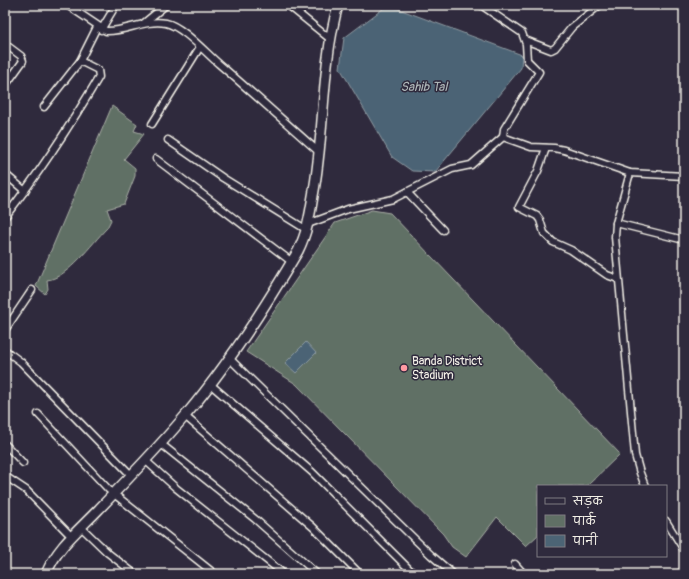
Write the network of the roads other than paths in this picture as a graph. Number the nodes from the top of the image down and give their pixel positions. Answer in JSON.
{"nodes":[{"id":1,"x":67,"y":5,"type":"edge"},
{"id":2,"x":116,"y":5,"type":"edge"},
{"id":3,"x":166,"y":5,"type":"edge"},
{"id":4,"x":288,"y":5,"type":"edge"},
{"id":5,"x":338,"y":5,"type":"edge"},
{"id":6,"x":481,"y":5,"type":"edge"},
{"id":7,"x":600,"y":5,"type":"edge"},
{"id":8,"x":144,"y":23,"type":"junction"},
{"id":9,"x":99,"y":28,"type":"junction"},
{"id":10,"x":330,"y":39,"type":"junction"},
{"id":11,"x":525,"y":40,"type":"junction"},
{"id":12,"x":5,"y":44,"type":"edge"},
{"id":13,"x":200,"y":47,"type":"junction"},
{"id":14,"x":80,"y":61,"type":"junction"},
{"id":15,"x":5,"y":86,"type":"edge"},
{"id":16,"x":44,"y":107,"type":"dead end"},
{"id":17,"x":152,"y":124,"type":"dead end"},
{"id":18,"x":503,"y":137,"type":"junction"},
{"id":19,"x":168,"y":140,"type":"dead end"},
{"id":20,"x":546,"y":148,"type":"junction"},
{"id":21,"x":320,"y":153,"type":"junction"},
{"id":22,"x":156,"y":159,"type":"dead end"},
{"id":23,"x":630,"y":173,"type":"junction"},
{"id":24,"x":5,"y":174,"type":"edge"},
{"id":25,"x":684,"y":176,"type":"edge"},
{"id":26,"x":25,"y":191,"type":"junction"},
{"id":27,"x":407,"y":192,"type":"junction"},
{"id":28,"x":5,"y":217,"type":"edge"},
{"id":29,"x":616,"y":224,"type":"junction"},
{"id":30,"x":307,"y":227,"type":"junction"},
{"id":31,"x":444,"y":230,"type":"dead end"},
{"id":32,"x":684,"y":240,"type":"edge"},
{"id":33,"x":292,"y":262,"type":"junction"},
{"id":34,"x":618,"y":279,"type":"junction"},
{"id":35,"x":32,"y":290,"type":"dead end"},
{"id":36,"x":5,"y":330,"type":"edge"},
{"id":37,"x":5,"y":350,"type":"edge"},
{"id":38,"x":230,"y":359,"type":"junction"},
{"id":39,"x":210,"y":384,"type":"junction"},
{"id":40,"x":38,"y":414,"type":"dead end"},
{"id":41,"x":185,"y":416,"type":"junction"},
{"id":42,"x":160,"y":443,"type":"junction"},
{"id":43,"x":5,"y":444,"type":"edge"},
{"id":44,"x":145,"y":460,"type":"junction"},
{"id":45,"x":22,"y":463,"type":"dead end"},
{"id":46,"x":131,"y":475,"type":"junction"},
{"id":47,"x":5,"y":476,"type":"edge"},
{"id":48,"x":645,"y":485,"type":"edge"},
{"id":49,"x":114,"y":494,"type":"junction"},
{"id":50,"x":667,"y":523,"type":"edge"},
{"id":51,"x":82,"y":528,"type":"junction"},
{"id":52,"x":72,"y":537,"type":"junction"},
{"id":53,"x":684,"y":550,"type":"edge"},
{"id":54,"x":516,"y":564,"type":"dead end"},
{"id":55,"x":684,"y":570,"type":"edge"},
{"id":56,"x":46,"y":574,"type":"edge"},
{"id":57,"x":135,"y":574,"type":"edge"},
{"id":58,"x":215,"y":574,"type":"edge"},
{"id":59,"x":284,"y":574,"type":"edge"},
{"id":60,"x":317,"y":574,"type":"edge"},
{"id":61,"x":360,"y":574,"type":"edge"},
{"id":62,"x":414,"y":574,"type":"edge"},
{"id":63,"x":454,"y":574,"type":"edge"},
{"id":64,"x":524,"y":574,"type":"edge"},
{"id":65,"x":679,"y":574,"type":"edge"}],
"edges":[{"from":1,"to":9,"type":"street"},
{"from":2,"to":9,"type":"street"},
{"from":3,"to":8,"type":"street"},
{"from":4,"to":10,"type":"street"},
{"from":5,"to":10,"type":"main road"},
{"from":6,"to":11,"type":"street"},
{"from":7,"to":11,"type":"street"},
{"from":8,"to":9,"type":"street"},
{"from":8,"to":13,"type":"street"},
{"from":9,"to":14,"type":"street"},
{"from":10,"to":21,"type":"main road"},
{"from":11,"to":18,"type":"street"},
{"from":12,"to":15,"type":"street"},
{"from":13,"to":17,"type":"street"},
{"from":13,"to":21,"type":"street"},
{"from":14,"to":16,"type":"street"},
{"from":14,"to":26,"type":"street"},
{"from":18,"to":20,"type":"street"},
{"from":18,"to":27,"type":"street"},
{"from":19,"to":30,"type":"street"},
{"from":20,"to":23,"type":"street"},
{"from":20,"to":34,"type":"street"},
{"from":21,"to":30,"type":"main road"},
{"from":22,"to":33,"type":"street"},
{"from":23,"to":25,"type":"street"},
{"from":23,"to":29,"type":"street"},
{"from":24,"to":26,"type":"street"},
{"from":26,"to":28,"type":"street"},
{"from":27,"to":30,"type":"street"},
{"from":27,"to":31,"type":"street"},
{"from":29,"to":32,"type":"street"},
{"from":29,"to":34,"type":"street"},
{"from":30,"to":33,"type":"main road"},
{"from":33,"to":38,"type":"main road"},
{"from":34,"to":48,"type":"street"},
{"from":35,"to":36,"type":"street"},
{"from":37,"to":46,"type":"street"},
{"from":38,"to":39,"type":"main road"},
{"from":38,"to":63,"type":"street"},
{"from":39,"to":41,"type":"main road"},
{"from":39,"to":62,"type":"street"},
{"from":40,"to":49,"type":"street"},
{"from":41,"to":42,"type":"main road"},
{"from":41,"to":61,"type":"street"},
{"from":42,"to":44,"type":"main road"},
{"from":42,"to":60,"type":"street"},
{"from":43,"to":45,"type":"street"},
{"from":44,"to":46,"type":"main road"},
{"from":44,"to":59,"type":"street"},
{"from":46,"to":49,"type":"main road"},
{"from":47,"to":52,"type":"street"},
{"from":49,"to":51,"type":"main road"},
{"from":49,"to":58,"type":"street"},
{"from":50,"to":53,"type":"street"},
{"from":51,"to":52,"type":"main road"},
{"from":51,"to":57,"type":"street"},
{"from":52,"to":56,"type":"main road"},
{"from":54,"to":64,"type":"street"},
{"from":55,"to":65,"type":"street"}]}
